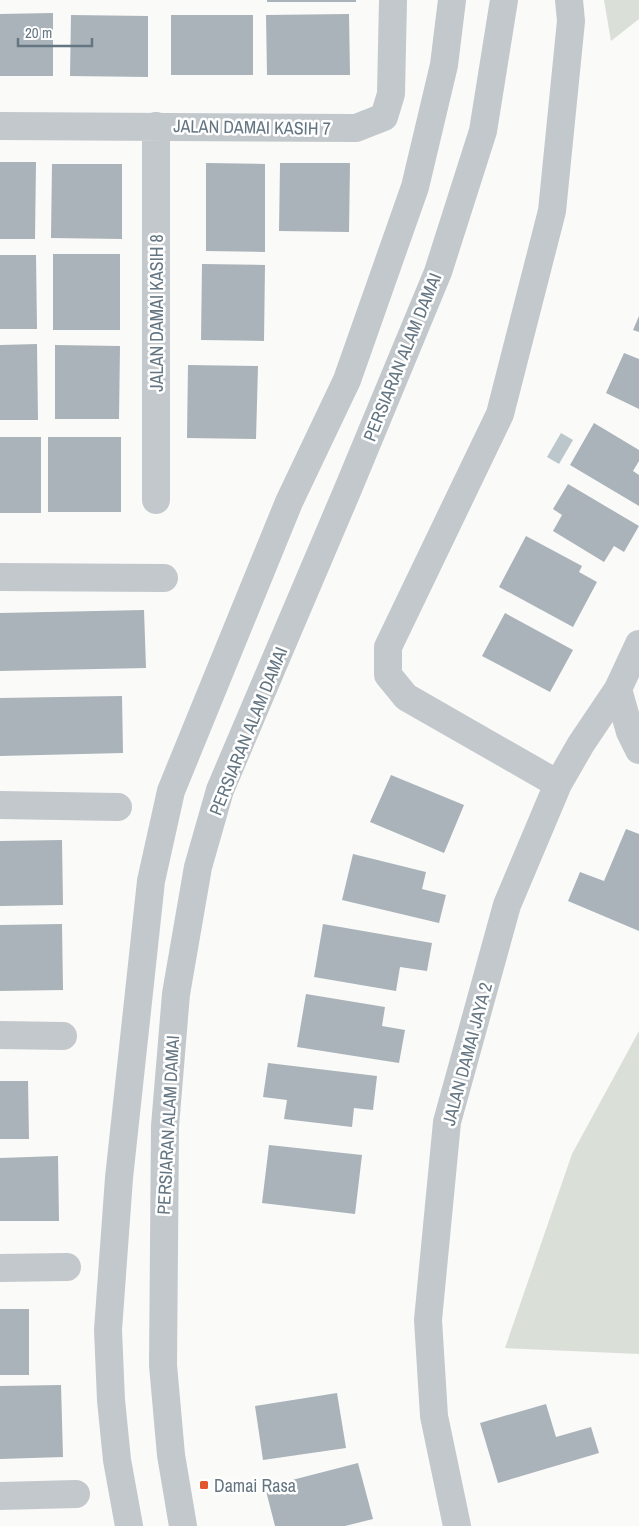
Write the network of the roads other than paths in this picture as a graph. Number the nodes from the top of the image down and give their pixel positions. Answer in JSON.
{"nodes":[{"id":1,"x":393,"y":0,"type":"edge"},
{"id":2,"x":452,"y":0,"type":"edge"},
{"id":3,"x":504,"y":0,"type":"edge"},
{"id":4,"x":569,"y":0,"type":"edge"},
{"id":5,"x":0,"y":126,"type":"edge"},
{"id":6,"x":156,"y":126,"type":"junction"},
{"id":7,"x":156,"y":500,"type":"dead end"},
{"id":8,"x":0,"y":576,"type":"edge"},
{"id":9,"x":164,"y":578,"type":"dead end"},
{"id":10,"x":639,"y":644,"type":"edge"},
{"id":11,"x":618,"y":689,"type":"junction"},
{"id":12,"x":639,"y":750,"type":"edge"},
{"id":13,"x":558,"y":784,"type":"junction"},
{"id":14,"x":0,"y":805,"type":"edge"},
{"id":15,"x":118,"y":807,"type":"dead end"},
{"id":16,"x":0,"y":1036,"type":"edge"},
{"id":17,"x":62,"y":1036,"type":"dead end"},
{"id":18,"x":67,"y":1267,"type":"dead end"},
{"id":19,"x":0,"y":1268,"type":"edge"},
{"id":20,"x":76,"y":1494,"type":"dead end"},
{"id":21,"x":0,"y":1496,"type":"edge"},
{"id":22,"x":129,"y":1526,"type":"edge"},
{"id":23,"x":183,"y":1526,"type":"edge"},
{"id":24,"x":457,"y":1526,"type":"edge"}],
"edges":[{"from":1,"to":6,"type":"street","name":"JALAN DAMAI KASIH 7"},
{"from":2,"to":22,"type":"street"},
{"from":3,"to":23,"type":"street","name":"PERSIARAN ALAM DAMAI"},
{"from":4,"to":13,"type":"street"},
{"from":5,"to":6,"type":"street","name":"JALAN DAMAI KASIH 7"},
{"from":6,"to":7,"type":"street","name":"JALAN DAMAI KASIH 8"},
{"from":8,"to":9,"type":"street"},
{"from":10,"to":11,"type":"street","name":"JALAN DAMAI JAYA 2"},
{"from":11,"to":12,"type":"street"},
{"from":11,"to":13,"type":"street","name":"JALAN DAMAI JAYA 2"},
{"from":13,"to":24,"type":"street","name":"JALAN DAMAI JAYA 2"},
{"from":14,"to":15,"type":"street"},
{"from":16,"to":17,"type":"street"},
{"from":18,"to":19,"type":"street"},
{"from":20,"to":21,"type":"street"}]}
